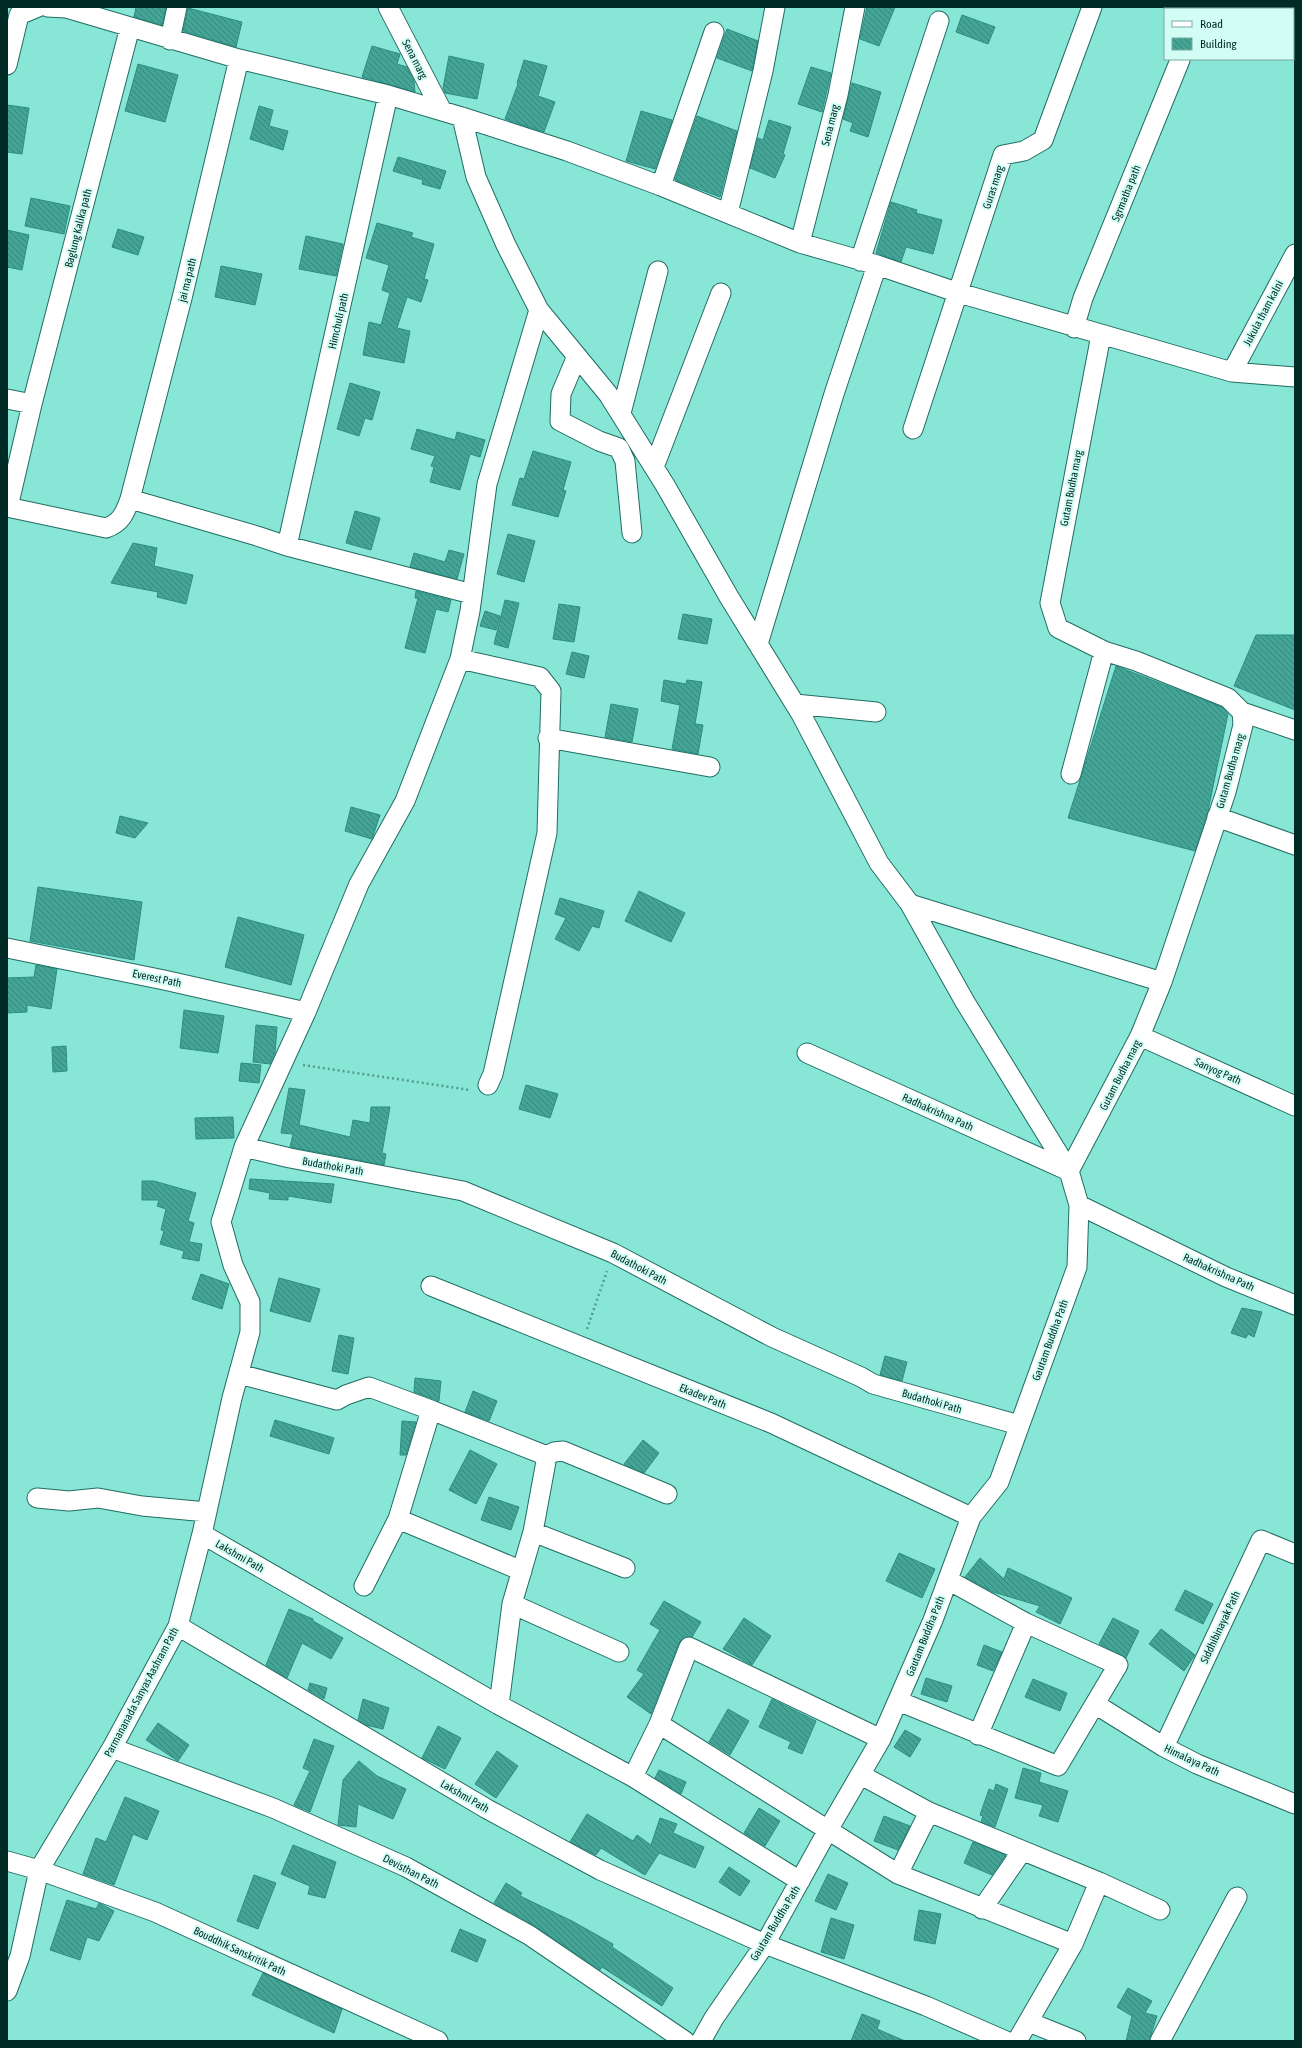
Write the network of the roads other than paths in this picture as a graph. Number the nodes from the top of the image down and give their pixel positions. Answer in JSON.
{"nodes":[{"id":1,"x":38,"y":7,"type":"edge"},
{"id":2,"x":47,"y":7,"type":"edge"},
{"id":3,"x":177,"y":7,"type":"edge"},
{"id":4,"x":388,"y":7,"type":"edge"},
{"id":5,"x":775,"y":7,"type":"edge"},
{"id":6,"x":855,"y":7,"type":"edge"},
{"id":7,"x":1092,"y":7,"type":"edge"},
{"id":8,"x":18,"y":11,"type":"edge"},
{"id":9,"x":939,"y":21,"type":"dead end"},
{"id":10,"x":130,"y":27,"type":"junction"},
{"id":11,"x":714,"y":32,"type":"dead end"},
{"id":12,"x":170,"y":40,"type":"junction"},
{"id":13,"x":239,"y":59,"type":"junction"},
{"id":14,"x":1180,"y":60,"type":"dead end"},
{"id":15,"x":7,"y":65,"type":"edge"},
{"id":16,"x":388,"y":95,"type":"junction"},
{"id":17,"x":442,"y":111,"type":"junction"},
{"id":18,"x":462,"y":117,"type":"junction"},
{"id":19,"x":662,"y":186,"type":"junction"},
{"id":20,"x":728,"y":213,"type":"junction"},
{"id":21,"x":800,"y":243,"type":"junction"},
{"id":22,"x":1295,"y":254,"type":"edge"},
{"id":23,"x":868,"y":263,"type":"junction"},
{"id":24,"x":658,"y":271,"type":"dead end"},
{"id":25,"x":958,"y":293,"type":"junction"},
{"id":26,"x":721,"y":294,"type":"dead end"},
{"id":27,"x":539,"y":310,"type":"junction"},
{"id":28,"x":1074,"y":328,"type":"junction"},
{"id":29,"x":1101,"y":335,"type":"junction"},
{"id":30,"x":577,"y":356,"type":"junction"},
{"id":31,"x":1232,"y":372,"type":"junction"},
{"id":32,"x":1295,"y":377,"type":"edge"},
{"id":33,"x":7,"y":399,"type":"edge"},
{"id":34,"x":32,"y":404,"type":"junction"},
{"id":35,"x":621,"y":413,"type":"junction"},
{"id":36,"x":913,"y":429,"type":"dead end"},
{"id":37,"x":654,"y":467,"type":"junction"},
{"id":38,"x":130,"y":499,"type":"junction"},
{"id":39,"x":7,"y":507,"type":"edge"},
{"id":40,"x":632,"y":533,"type":"dead end"},
{"id":41,"x":287,"y":546,"type":"junction"},
{"id":42,"x":472,"y":594,"type":"junction"},
{"id":43,"x":758,"y":644,"type":"junction"},
{"id":44,"x":1104,"y":651,"type":"junction"},
{"id":45,"x":460,"y":659,"type":"junction"},
{"id":46,"x":794,"y":704,"type":"junction"},
{"id":47,"x":876,"y":712,"type":"dead end"},
{"id":48,"x":1242,"y":712,"type":"junction"},
{"id":49,"x":1295,"y":730,"type":"edge"},
{"id":50,"x":548,"y":738,"type":"junction"},
{"id":51,"x":710,"y":767,"type":"dead end"},
{"id":52,"x":1071,"y":774,"type":"dead end"},
{"id":53,"x":1217,"y":817,"type":"junction"},
{"id":54,"x":1295,"y":845,"type":"edge"},
{"id":55,"x":910,"y":904,"type":"junction"},
{"id":56,"x":7,"y":948,"type":"edge"},
{"id":57,"x":1162,"y":982,"type":"junction"},
{"id":58,"x":306,"y":1012,"type":"junction"},
{"id":59,"x":1140,"y":1036,"type":"junction"},
{"id":60,"x":807,"y":1053,"type":"dead end"},
{"id":61,"x":488,"y":1085,"type":"road end"},
{"id":62,"x":1295,"y":1106,"type":"edge"},
{"id":63,"x":244,"y":1147,"type":"junction"},
{"id":64,"x":1069,"y":1171,"type":"junction"},
{"id":65,"x":1079,"y":1205,"type":"junction"},
{"id":66,"x":431,"y":1286,"type":"dead end"},
{"id":67,"x":1295,"y":1305,"type":"edge"},
{"id":68,"x":239,"y":1374,"type":"junction"},
{"id":69,"x":431,"y":1410,"type":"junction"},
{"id":70,"x":1019,"y":1425,"type":"junction"},
{"id":71,"x":547,"y":1456,"type":"junction"},
{"id":72,"x":667,"y":1494,"type":"dead end"},
{"id":73,"x":37,"y":1498,"type":"dead end"},
{"id":74,"x":207,"y":1512,"type":"junction"},
{"id":75,"x":971,"y":1517,"type":"junction"},
{"id":76,"x":398,"y":1519,"type":"junction"},
{"id":77,"x":533,"y":1532,"type":"junction"},
{"id":78,"x":202,"y":1534,"type":"junction"},
{"id":79,"x":1295,"y":1554,"type":"edge"},
{"id":80,"x":625,"y":1568,"type":"dead end"},
{"id":81,"x":522,"y":1571,"type":"junction"},
{"id":82,"x":948,"y":1580,"type":"junction"},
{"id":83,"x":364,"y":1586,"type":"dead end"},
{"id":84,"x":512,"y":1604,"type":"junction"},
{"id":85,"x":1026,"y":1623,"type":"junction"},
{"id":86,"x":178,"y":1626,"type":"junction"},
{"id":87,"x":619,"y":1652,"type":"dead end"},
{"id":88,"x":898,"y":1701,"type":"junction"},
{"id":89,"x":500,"y":1704,"type":"junction"},
{"id":90,"x":1095,"y":1704,"type":"junction"},
{"id":91,"x":659,"y":1724,"type":"junction"},
{"id":92,"x":978,"y":1735,"type":"junction"},
{"id":93,"x":881,"y":1739,"type":"junction"},
{"id":94,"x":1164,"y":1747,"type":"junction"},
{"id":95,"x":112,"y":1748,"type":"junction"},
{"id":96,"x":861,"y":1775,"type":"junction"},
{"id":97,"x":633,"y":1777,"type":"junction"},
{"id":98,"x":1295,"y":1804,"type":"edge"},
{"id":99,"x":929,"y":1812,"type":"junction"},
{"id":100,"x":828,"y":1830,"type":"junction"},
{"id":101,"x":1022,"y":1851,"type":"junction"},
{"id":102,"x":7,"y":1861,"type":"edge"},
{"id":103,"x":39,"y":1870,"type":"junction"},
{"id":104,"x":898,"y":1874,"type":"junction"},
{"id":105,"x":800,"y":1881,"type":"junction"},
{"id":106,"x":1099,"y":1882,"type":"junction"},
{"id":107,"x":1237,"y":1897,"type":"dead end"},
{"id":108,"x":982,"y":1909,"type":"junction"},
{"id":109,"x":1160,"y":1910,"type":"dead end"},
{"id":110,"x":765,"y":1944,"type":"junction"},
{"id":111,"x":1073,"y":1944,"type":"junction"},
{"id":112,"x":7,"y":1991,"type":"edge"},
{"id":113,"x":1029,"y":2022,"type":"junction"},
{"id":114,"x":438,"y":2041,"type":"edge"},
{"id":115,"x":686,"y":2041,"type":"edge"},
{"id":116,"x":701,"y":2041,"type":"edge"},
{"id":117,"x":1006,"y":2041,"type":"edge"},
{"id":118,"x":1017,"y":2041,"type":"edge"},
{"id":119,"x":1076,"y":2041,"type":"edge"},
{"id":120,"x":1160,"y":2041,"type":"edge"}],
"edges":[{"from":1,"to":8,"type":"street"},
{"from":2,"to":10,"type":"street"},
{"from":3,"to":12,"type":"street"},
{"from":4,"to":17,"type":"street","name":"Sena marg"},
{"from":5,"to":20,"type":"street"},
{"from":6,"to":21,"type":"street","name":"Sena marg"},
{"from":7,"to":25,"type":"street","name":"Guras marg"},
{"from":8,"to":15,"type":"street"},
{"from":9,"to":23,"type":"street"},
{"from":10,"to":12,"type":"street"},
{"from":10,"to":34,"type":"street","name":"Baglung Kalika path"},
{"from":11,"to":19,"type":"street"},
{"from":12,"to":13,"type":"street"},
{"from":13,"to":16,"type":"street"},
{"from":13,"to":38,"type":"street","name":"jai ma path"},
{"from":14,"to":28,"type":"street","name":"Sgrmatha path"},
{"from":16,"to":17,"type":"street"},
{"from":16,"to":41,"type":"street","name":"Himchuli path"},
{"from":17,"to":18,"type":"street"},
{"from":18,"to":19,"type":"street"},
{"from":18,"to":27,"type":"street"},
{"from":19,"to":20,"type":"street"},
{"from":20,"to":21,"type":"street"},
{"from":21,"to":23,"type":"street"},
{"from":22,"to":31,"type":"street","name":"Jukula tham kalni"},
{"from":23,"to":25,"type":"street"},
{"from":23,"to":43,"type":"street"},
{"from":24,"to":35,"type":"street"},
{"from":25,"to":28,"type":"street"},
{"from":25,"to":36,"type":"street"},
{"from":26,"to":37,"type":"street"},
{"from":27,"to":30,"type":"street"},
{"from":27,"to":42,"type":"street","name":"Parmananada Sanyas Aashram Path"},
{"from":28,"to":29,"type":"street"},
{"from":29,"to":31,"type":"street"},
{"from":29,"to":44,"type":"street","name":"Gutam Budha marg"},
{"from":30,"to":35,"type":"street"},
{"from":30,"to":40,"type":"street"},
{"from":31,"to":32,"type":"street"},
{"from":33,"to":34,"type":"street"},
{"from":34,"to":39,"type":"street","name":"Baglung Kalika path"},
{"from":35,"to":37,"type":"street"},
{"from":37,"to":43,"type":"street"},
{"from":38,"to":39,"type":"street","name":"jai ma path"},
{"from":38,"to":41,"type":"street"},
{"from":41,"to":42,"type":"street"},
{"from":42,"to":45,"type":"street","name":"Parmananada Sanyas Aashram Path"},
{"from":43,"to":46,"type":"street"},
{"from":44,"to":48,"type":"street","name":"Gutam Budha marg"},
{"from":44,"to":52,"type":"street"},
{"from":45,"to":50,"type":"street"},
{"from":45,"to":58,"type":"street","name":"Parmananada Sanyas Aashram Path"},
{"from":46,"to":47,"type":"street"},
{"from":46,"to":55,"type":"street"},
{"from":48,"to":49,"type":"street"},
{"from":48,"to":53,"type":"street","name":"Gutam Budha marg"},
{"from":50,"to":51,"type":"street"},
{"from":50,"to":61,"type":"street"},
{"from":53,"to":54,"type":"street"},
{"from":53,"to":57,"type":"street","name":"Gutam Budha marg"},
{"from":55,"to":57,"type":"street"},
{"from":55,"to":64,"type":"street"},
{"from":56,"to":58,"type":"street","name":"Everest Path"},
{"from":57,"to":59,"type":"street","name":"Gutam Budha marg"},
{"from":58,"to":63,"type":"street","name":"Parmananada Sanyas Aashram Path"},
{"from":59,"to":62,"type":"street","name":"Sanyog Path"},
{"from":59,"to":64,"type":"street","name":"Gutam Budha marg"},
{"from":60,"to":64,"type":"street","name":"Radhakrishna Path"},
{"from":63,"to":68,"type":"street","name":"Parmananada Sanyas Aashram Path"},
{"from":63,"to":70,"type":"street","name":"Budathoki Path"},
{"from":64,"to":65,"type":"street"},
{"from":65,"to":67,"type":"street","name":"Radhakrishna Path"},
{"from":65,"to":70,"type":"street","name":"Gautam Buddha Path"},
{"from":66,"to":75,"type":"street","name":"Ekadev Path"},
{"from":68,"to":69,"type":"street"},
{"from":68,"to":74,"type":"street","name":"Parmananada Sanyas Aashram Path"},
{"from":69,"to":71,"type":"street"},
{"from":69,"to":76,"type":"street"},
{"from":70,"to":75,"type":"street","name":"Gautam Buddha Path"},
{"from":71,"to":72,"type":"street"},
{"from":71,"to":77,"type":"street"},
{"from":73,"to":74,"type":"street"},
{"from":74,"to":78,"type":"street","name":"Parmananada Sanyas Aashram Path"},
{"from":75,"to":82,"type":"street","name":"Gautam Buddha Path"},
{"from":76,"to":81,"type":"street"},
{"from":76,"to":83,"type":"street"},
{"from":77,"to":80,"type":"street"},
{"from":77,"to":81,"type":"street"},
{"from":78,"to":86,"type":"street","name":"Parmananada Sanyas Aashram Path"},
{"from":78,"to":89,"type":"street","name":"Lakshmi Path"},
{"from":79,"to":94,"type":"street","name":"Siddhibinayak Path"},
{"from":81,"to":84,"type":"street"},
{"from":82,"to":85,"type":"street"},
{"from":82,"to":88,"type":"street","name":"Gautam Buddha Path"},
{"from":84,"to":87,"type":"street"},
{"from":84,"to":89,"type":"street"},
{"from":85,"to":90,"type":"street"},
{"from":85,"to":92,"type":"street"},
{"from":86,"to":95,"type":"street","name":"Parmananada Sanyas Aashram Path"},
{"from":86,"to":110,"type":"street","name":"Lakshmi Path"},
{"from":88,"to":92,"type":"street"},
{"from":88,"to":93,"type":"street","name":"Gautam Buddha Path"},
{"from":89,"to":97,"type":"street","name":"Lakshmi Path"},
{"from":90,"to":92,"type":"street"},
{"from":90,"to":94,"type":"street","name":"Himalaya Path"},
{"from":91,"to":93,"type":"street"},
{"from":91,"to":97,"type":"street"},
{"from":91,"to":100,"type":"street"},
{"from":93,"to":96,"type":"street","name":"Gautam Buddha Path"},
{"from":94,"to":98,"type":"street","name":"Himalaya Path"},
{"from":95,"to":103,"type":"street","name":"Parmananada Sanyas Aashram Path"},
{"from":95,"to":115,"type":"street","name":"Devisthan Path"},
{"from":96,"to":99,"type":"street"},
{"from":96,"to":100,"type":"street","name":"Gautam Buddha Path"},
{"from":97,"to":105,"type":"street","name":"Lakshmi Path"},
{"from":99,"to":101,"type":"street"},
{"from":99,"to":104,"type":"street"},
{"from":100,"to":104,"type":"street"},
{"from":100,"to":105,"type":"street","name":"Gautam Buddha Path"},
{"from":101,"to":106,"type":"street"},
{"from":101,"to":108,"type":"street"},
{"from":102,"to":103,"type":"street"},
{"from":103,"to":112,"type":"street","name":"Parmananada Sanyas Aashram Path"},
{"from":103,"to":114,"type":"street","name":"Bouddhik Sanskritik Path"},
{"from":104,"to":108,"type":"street"},
{"from":105,"to":110,"type":"street","name":"Gautam Buddha Path"},
{"from":106,"to":109,"type":"street"},
{"from":106,"to":111,"type":"street"},
{"from":107,"to":120,"type":"street"},
{"from":108,"to":111,"type":"street"},
{"from":110,"to":116,"type":"street","name":"Gautam Buddha Path"},
{"from":110,"to":117,"type":"street","name":"Lakshmi Path"},
{"from":111,"to":113,"type":"street"},
{"from":113,"to":118,"type":"street"},
{"from":113,"to":119,"type":"street"}]}
